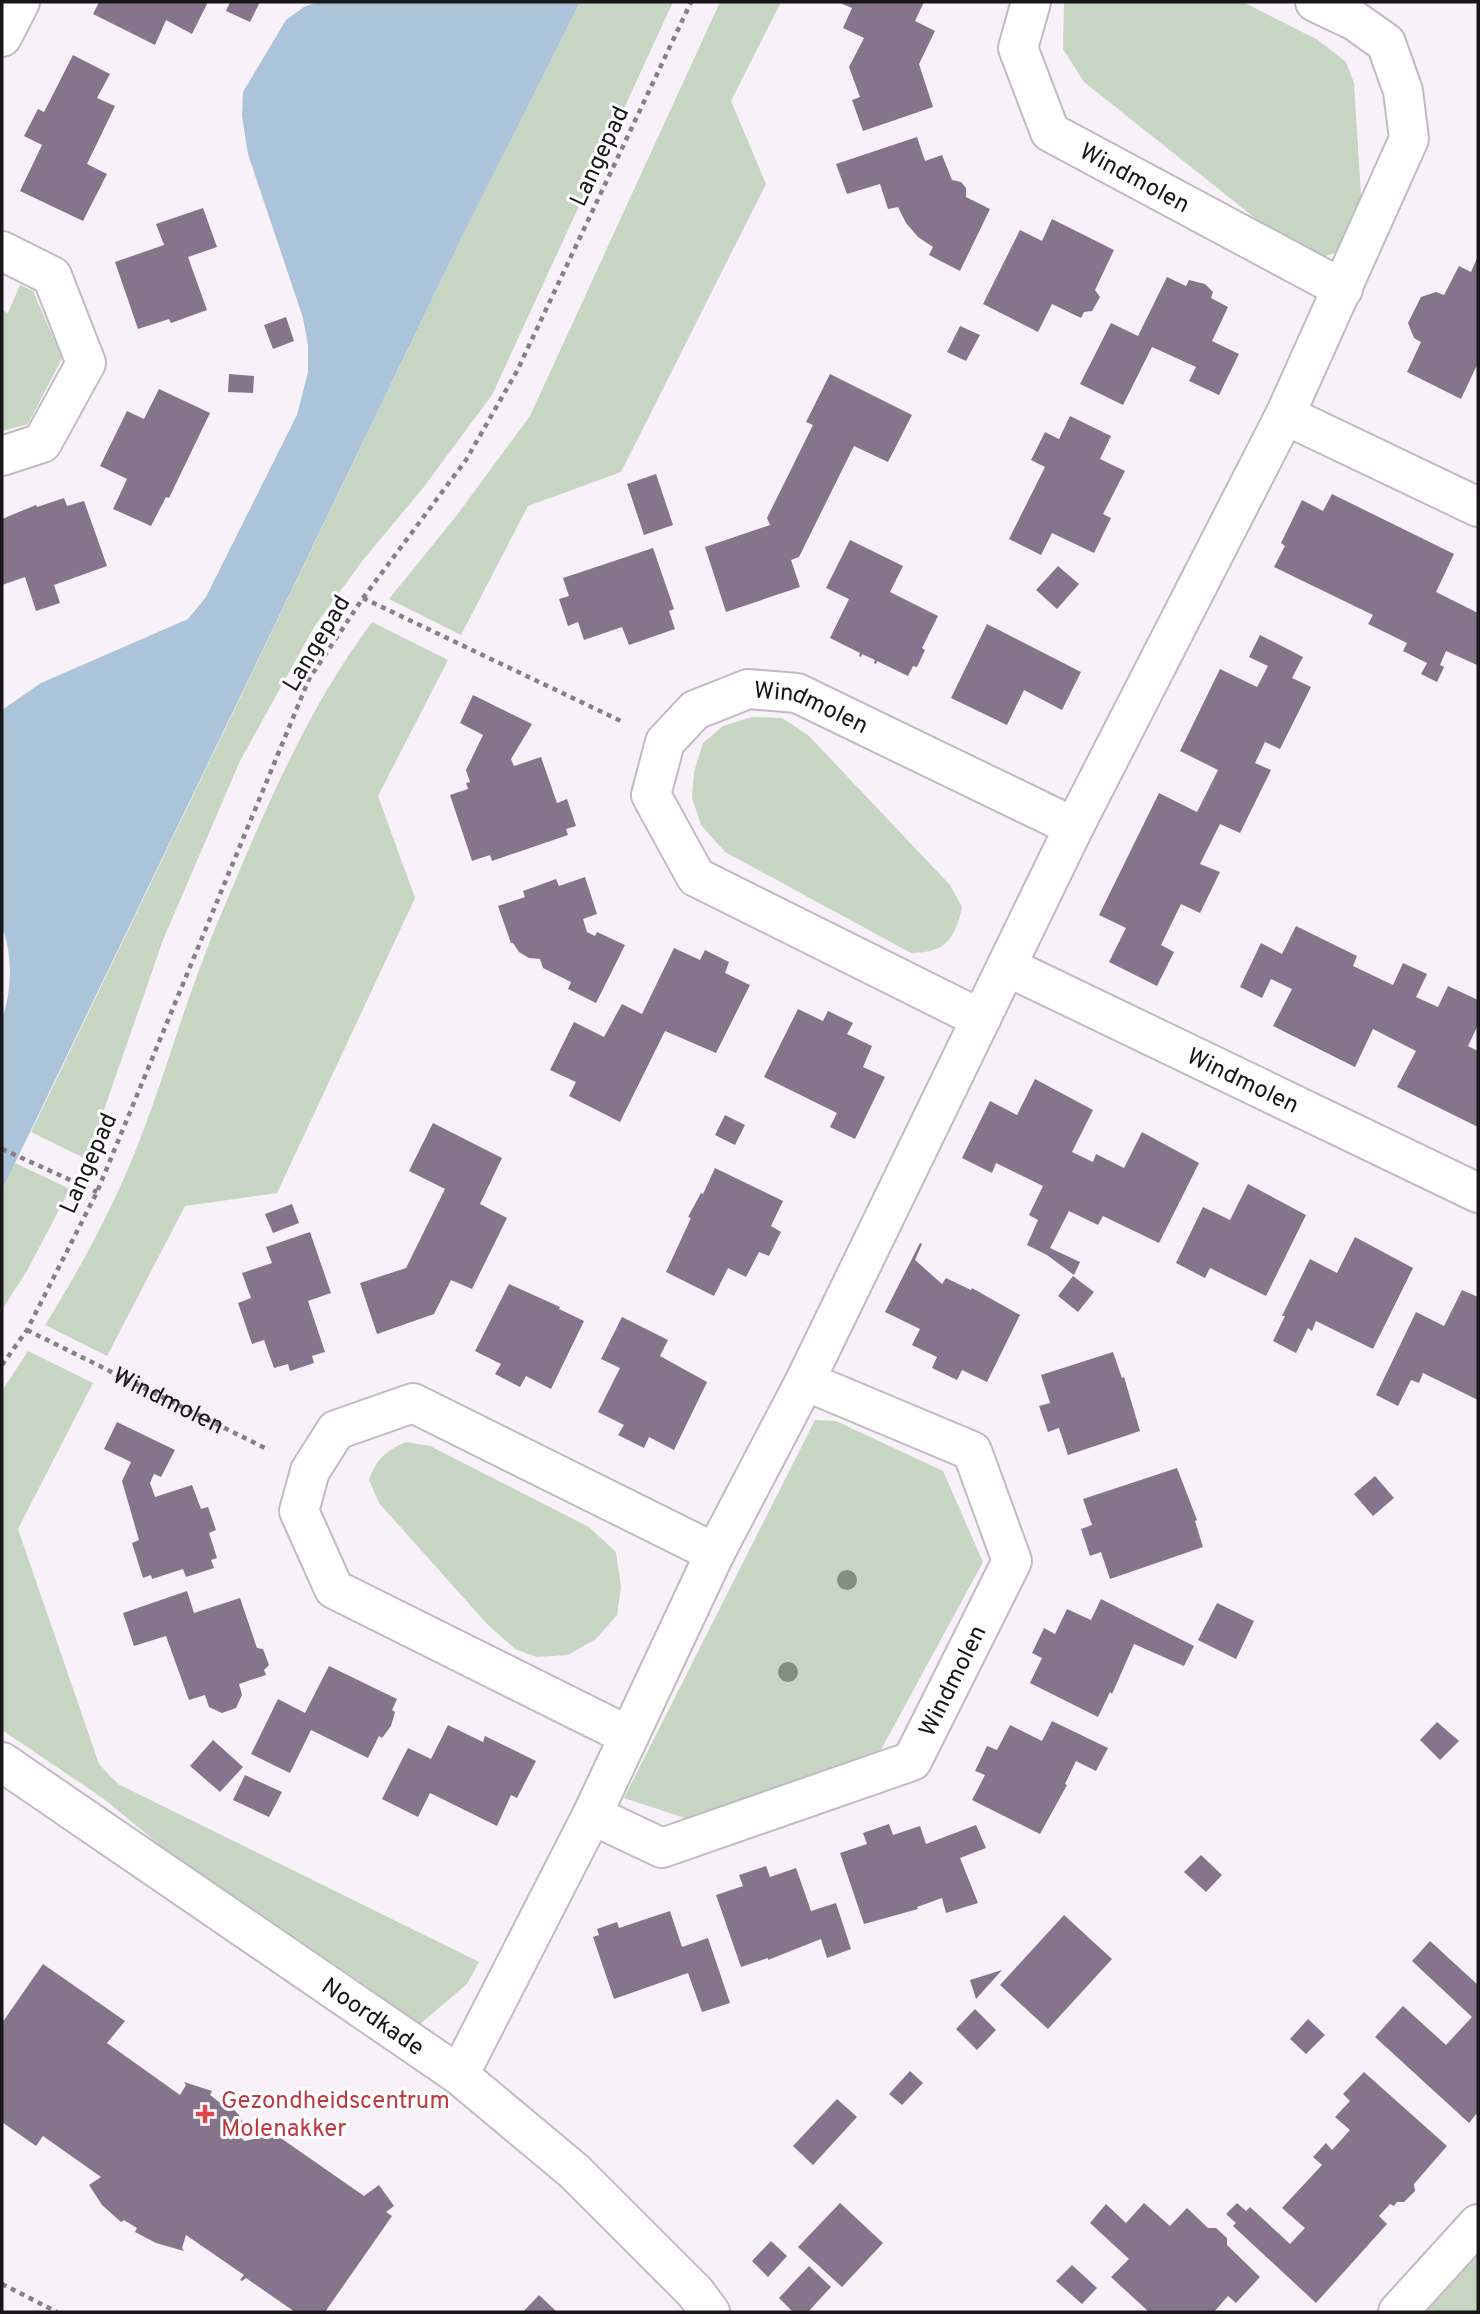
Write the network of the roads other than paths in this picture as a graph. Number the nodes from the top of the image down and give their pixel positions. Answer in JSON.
{"nodes":[{"id":1,"x":20,"y":2,"type":"edge"},
{"id":2,"x":1031,"y":2,"type":"edge"},
{"id":3,"x":1315,"y":2,"type":"edge"},
{"id":4,"x":2,"y":37,"type":"edge"},
{"id":5,"x":2,"y":251,"type":"edge"},
{"id":6,"x":1343,"y":289,"type":"junction"},
{"id":7,"x":1285,"y":415,"type":"junction"},
{"id":8,"x":2,"y":456,"type":"edge"},
{"id":9,"x":1478,"y":507,"type":"edge"},
{"id":10,"x":1074,"y":827,"type":"junction"},
{"id":11,"x":1008,"y":967,"type":"junction"},
{"id":12,"x":981,"y":1019,"type":"junction"},
{"id":13,"x":1478,"y":1194,"type":"edge"},
{"id":14,"x":806,"y":1381,"type":"junction"},
{"id":15,"x":715,"y":1553,"type":"junction"},
{"id":16,"x":629,"y":1736,"type":"junction"},
{"id":17,"x":2,"y":1762,"type":"edge"},
{"id":18,"x":592,"y":1815,"type":"junction"},
{"id":19,"x":459,"y":2076,"type":"junction"},
{"id":20,"x":1478,"y":2224,"type":"edge"},
{"id":21,"x":710,"y":2312,"type":"edge"},
{"id":22,"x":1398,"y":2312,"type":"edge"}],
"edges":[{"from":1,"to":4,"type":"street"},
{"from":2,"to":6,"type":"street","name":"Windmolen"},
{"from":3,"to":6,"type":"street"},
{"from":5,"to":8,"type":"street"},
{"from":6,"to":7,"type":"street"},
{"from":7,"to":9,"type":"street"},
{"from":7,"to":10,"type":"street"},
{"from":10,"to":11,"type":"street"},
{"from":10,"to":12,"type":"street","name":"Windmolen"},
{"from":11,"to":12,"type":"street"},
{"from":11,"to":13,"type":"street","name":"Windmolen"},
{"from":12,"to":14,"type":"street"},
{"from":14,"to":15,"type":"street"},
{"from":14,"to":18,"type":"street","name":"Windmolen"},
{"from":15,"to":16,"type":"street"},
{"from":15,"to":16,"type":"street"},
{"from":16,"to":18,"type":"street"},
{"from":17,"to":19,"type":"street","name":"Noordkade"},
{"from":18,"to":19,"type":"street"},
{"from":19,"to":21,"type":"street","name":"Noordkade"},
{"from":20,"to":22,"type":"street"}]}
